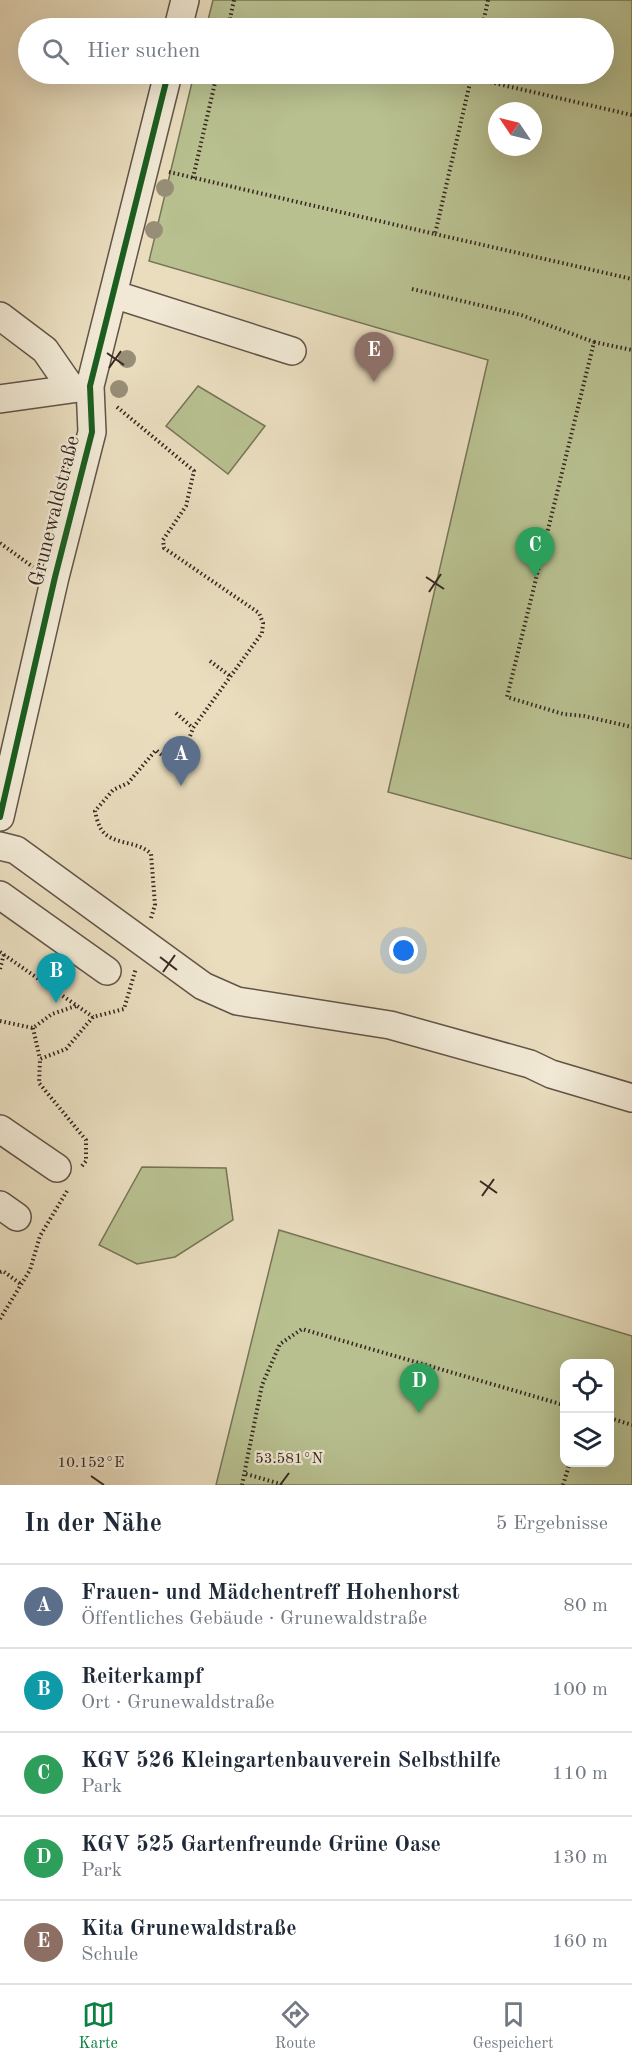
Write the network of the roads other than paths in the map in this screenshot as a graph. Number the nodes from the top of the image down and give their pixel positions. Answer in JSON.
{"nodes":[{"id":1,"x":185,"y":0,"type":"edge"},
{"id":2,"x":180,"y":18,"type":"edge"},
{"id":3,"x":166,"y":84,"type":"edge"},
{"id":4,"x":113,"y":294,"type":"junction"},
{"id":5,"x":0,"y":316,"type":"edge"},
{"id":6,"x":292,"y":351,"type":"dead end"},
{"id":7,"x":81,"y":387,"type":"junction"},
{"id":8,"x":0,"y":399,"type":"edge"},
{"id":9,"x":6,"y":756,"type":"edge"},
{"id":10,"x":0,"y":817,"type":"edge"},
{"id":11,"x":0,"y":846,"type":"edge"},
{"id":12,"x":0,"y":895,"type":"edge"},
{"id":13,"x":107,"y":971,"type":"dead end"},
{"id":14,"x":632,"y":1098,"type":"edge"},
{"id":15,"x":0,"y":1129,"type":"edge"},
{"id":16,"x":69,"y":1176,"type":"road end"}],
"edges":[{"from":1,"to":2,"type":"street"},
{"from":3,"to":4,"type":"street","name":"Grunewaldstraße"},
{"from":4,"to":6,"type":"street"},
{"from":4,"to":7,"type":"street","name":"Grunewaldstraße"},
{"from":5,"to":7,"type":"street"},
{"from":7,"to":8,"type":"street"},
{"from":7,"to":9,"type":"street","name":"Grunewaldstraße"},
{"from":9,"to":10,"type":"street","name":"Grunewaldstraße"},
{"from":11,"to":14,"type":"street"},
{"from":12,"to":13,"type":"street"},
{"from":15,"to":16,"type":"street"}]}
